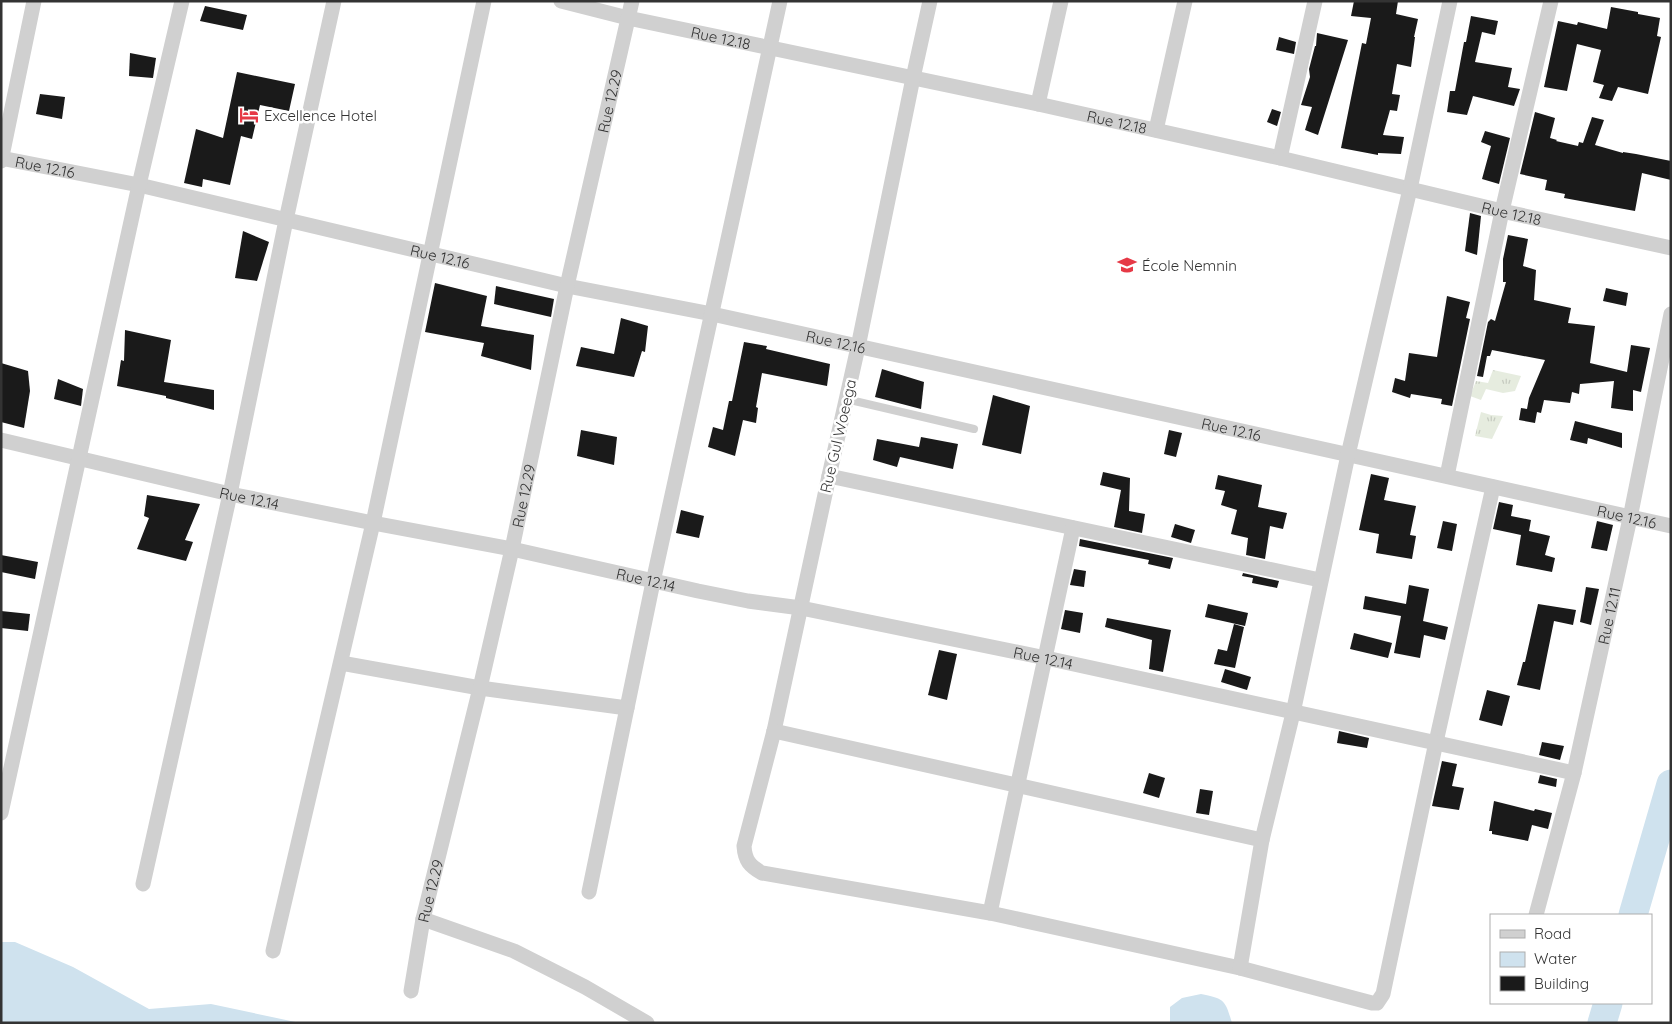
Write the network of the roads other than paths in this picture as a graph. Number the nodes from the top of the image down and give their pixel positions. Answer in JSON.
{"nodes":[{"id":1,"x":34,"y":1,"type":"edge"},
{"id":2,"x":182,"y":1,"type":"edge"},
{"id":3,"x":334,"y":1,"type":"edge"},
{"id":4,"x":484,"y":1,"type":"edge"},
{"id":5,"x":561,"y":1,"type":"edge"},
{"id":6,"x":632,"y":1,"type":"edge"},
{"id":7,"x":780,"y":1,"type":"edge"},
{"id":8,"x":930,"y":1,"type":"edge"},
{"id":9,"x":1062,"y":1,"type":"edge"},
{"id":10,"x":1185,"y":1,"type":"edge"},
{"id":11,"x":1315,"y":1,"type":"edge"},
{"id":12,"x":1450,"y":1,"type":"edge"},
{"id":13,"x":1551,"y":1,"type":"edge"},
{"id":14,"x":628,"y":18,"type":"junction"},
{"id":15,"x":771,"y":48,"type":"junction"},
{"id":16,"x":913,"y":78,"type":"junction"},
{"id":17,"x":1038,"y":104,"type":"junction"},
{"id":18,"x":1156,"y":130,"type":"junction"},
{"id":19,"x":1280,"y":158,"type":"junction"},
{"id":20,"x":2,"y":159,"type":"edge"},
{"id":21,"x":139,"y":185,"type":"junction"},
{"id":22,"x":1410,"y":189,"type":"junction"},
{"id":23,"x":1502,"y":211,"type":"junction"},
{"id":24,"x":286,"y":220,"type":"junction"},
{"id":25,"x":1671,"y":248,"type":"edge"},
{"id":26,"x":431,"y":254,"type":"junction"},
{"id":27,"x":567,"y":286,"type":"junction"},
{"id":28,"x":712,"y":314,"type":"junction"},
{"id":29,"x":1671,"y":314,"type":"edge"},
{"id":30,"x":858,"y":347,"type":"junction"},
{"id":31,"x":846,"y":399,"type":"junction"},
{"id":32,"x":974,"y":429,"type":"dead end"},
{"id":33,"x":1,"y":440,"type":"edge"},
{"id":34,"x":1348,"y":455,"type":"junction"},
{"id":35,"x":80,"y":458,"type":"junction"},
{"id":36,"x":829,"y":476,"type":"junction"},
{"id":37,"x":1447,"y":476,"type":"junction"},
{"id":38,"x":1493,"y":486,"type":"junction"},
{"id":39,"x":230,"y":494,"type":"junction"},
{"id":40,"x":1630,"y":518,"type":"junction"},
{"id":41,"x":373,"y":523,"type":"junction"},
{"id":42,"x":1671,"y":526,"type":"edge"},
{"id":43,"x":1073,"y":528,"type":"junction"},
{"id":44,"x":512,"y":549,"type":"junction"},
{"id":45,"x":1320,"y":580,"type":"junction"},
{"id":46,"x":653,"y":582,"type":"junction"},
{"id":47,"x":801,"y":608,"type":"junction"},
{"id":48,"x":1046,"y":658,"type":"junction"},
{"id":49,"x":341,"y":663,"type":"junction"},
{"id":50,"x":480,"y":688,"type":"junction"},
{"id":51,"x":626,"y":708,"type":"junction"},
{"id":52,"x":1293,"y":713,"type":"junction"},
{"id":53,"x":774,"y":731,"type":"junction"},
{"id":54,"x":1436,"y":742,"type":"junction"},
{"id":55,"x":1574,"y":773,"type":"junction"},
{"id":56,"x":1017,"y":786,"type":"junction"},
{"id":57,"x":1,"y":812,"type":"edge"},
{"id":58,"x":1262,"y":840,"type":"junction"},
{"id":59,"x":142,"y":884,"type":"dead end"},
{"id":60,"x":590,"y":892,"type":"dead end"},
{"id":61,"x":990,"y":913,"type":"junction"},
{"id":62,"x":1536,"y":914,"type":"edge"},
{"id":63,"x":423,"y":919,"type":"junction"},
{"id":64,"x":273,"y":951,"type":"dead end"},
{"id":65,"x":1240,"y":968,"type":"junction"},
{"id":66,"x":411,"y":991,"type":"dead end"},
{"id":67,"x":647,"y":1023,"type":"edge"}],
"edges":[{"from":1,"to":20,"type":"street"},
{"from":2,"to":21,"type":"street"},
{"from":3,"to":24,"type":"street"},
{"from":4,"to":26,"type":"street"},
{"from":5,"to":14,"type":"street","name":"Rue 12.18"},
{"from":6,"to":14,"type":"street","name":"Rue 12.29"},
{"from":7,"to":15,"type":"street"},
{"from":8,"to":16,"type":"street","name":"Rue Gul Woeega"},
{"from":9,"to":17,"type":"street"},
{"from":10,"to":18,"type":"street"},
{"from":11,"to":19,"type":"street"},
{"from":12,"to":22,"type":"street"},
{"from":13,"to":23,"type":"street"},
{"from":14,"to":15,"type":"street","name":"Rue 12.18"},
{"from":14,"to":27,"type":"street","name":"Rue 12.29"},
{"from":15,"to":16,"type":"street","name":"Rue 12.18"},
{"from":15,"to":28,"type":"street"},
{"from":16,"to":17,"type":"street","name":"Rue 12.18"},
{"from":16,"to":30,"type":"street","name":"Rue Gul Woeega"},
{"from":17,"to":18,"type":"street","name":"Rue 12.18"},
{"from":18,"to":19,"type":"street","name":"Rue 12.18"},
{"from":19,"to":22,"type":"street","name":"Rue 12.18"},
{"from":20,"to":21,"type":"street","name":"Rue 12.16"},
{"from":21,"to":24,"type":"street","name":"Rue 12.16"},
{"from":21,"to":35,"type":"street"},
{"from":22,"to":23,"type":"street","name":"Rue 12.18"},
{"from":22,"to":34,"type":"street"},
{"from":23,"to":25,"type":"street","name":"Rue 12.18"},
{"from":23,"to":37,"type":"street"},
{"from":24,"to":26,"type":"street","name":"Rue 12.16"},
{"from":24,"to":39,"type":"street"},
{"from":26,"to":27,"type":"street","name":"Rue 12.16"},
{"from":26,"to":41,"type":"street"},
{"from":27,"to":28,"type":"street","name":"Rue 12.16"},
{"from":27,"to":44,"type":"street","name":"Rue 12.29"},
{"from":28,"to":30,"type":"street","name":"Rue 12.16"},
{"from":28,"to":46,"type":"street"},
{"from":29,"to":40,"type":"street","name":"Rue 12.11"},
{"from":30,"to":31,"type":"street","name":"Rue Gul Woeega"},
{"from":30,"to":34,"type":"street","name":"Rue 12.16"},
{"from":31,"to":32,"type":"lane"},
{"from":31,"to":36,"type":"street","name":"Rue Gul Woeega"},
{"from":33,"to":35,"type":"street","name":"Rue 12.14"},
{"from":34,"to":37,"type":"street","name":"Rue 12.16"},
{"from":34,"to":45,"type":"street"},
{"from":35,"to":39,"type":"street","name":"Rue 12.14"},
{"from":35,"to":57,"type":"street"},
{"from":36,"to":43,"type":"street"},
{"from":36,"to":47,"type":"street","name":"Rue Gul Woeega"},
{"from":37,"to":38,"type":"street","name":"Rue 12.16"},
{"from":38,"to":40,"type":"street","name":"Rue 12.16"},
{"from":38,"to":54,"type":"street"},
{"from":39,"to":41,"type":"street","name":"Rue 12.14"},
{"from":39,"to":59,"type":"street"},
{"from":40,"to":42,"type":"street","name":"Rue 12.16"},
{"from":40,"to":55,"type":"street","name":"Rue 12.11"},
{"from":41,"to":44,"type":"street","name":"Rue 12.14"},
{"from":41,"to":49,"type":"street"},
{"from":43,"to":45,"type":"street"},
{"from":43,"to":48,"type":"street"},
{"from":44,"to":46,"type":"street","name":"Rue 12.14"},
{"from":44,"to":50,"type":"street","name":"Rue 12.29"},
{"from":45,"to":52,"type":"street"},
{"from":46,"to":47,"type":"street","name":"Rue 12.14"},
{"from":46,"to":51,"type":"street"},
{"from":47,"to":48,"type":"street","name":"Rue 12.14"},
{"from":47,"to":53,"type":"street","name":"Rue Gul Woeega"},
{"from":48,"to":52,"type":"street","name":"Rue 12.14"},
{"from":48,"to":56,"type":"street"},
{"from":49,"to":50,"type":"street"},
{"from":49,"to":64,"type":"street"},
{"from":50,"to":51,"type":"street"},
{"from":50,"to":63,"type":"street","name":"Rue 12.29"},
{"from":51,"to":60,"type":"street"},
{"from":52,"to":54,"type":"street","name":"Rue 12.14"},
{"from":52,"to":58,"type":"street"},
{"from":53,"to":56,"type":"street"},
{"from":53,"to":61,"type":"street","name":"Rue Gul Woeega"},
{"from":54,"to":55,"type":"street","name":"Rue 12.14"},
{"from":54,"to":65,"type":"street"},
{"from":55,"to":62,"type":"street","name":"Rue 12.11"},
{"from":56,"to":58,"type":"street"},
{"from":56,"to":61,"type":"street"},
{"from":58,"to":65,"type":"street"},
{"from":61,"to":65,"type":"street"},
{"from":63,"to":66,"type":"street","name":"Rue 12.29"},
{"from":63,"to":67,"type":"street"}]}
